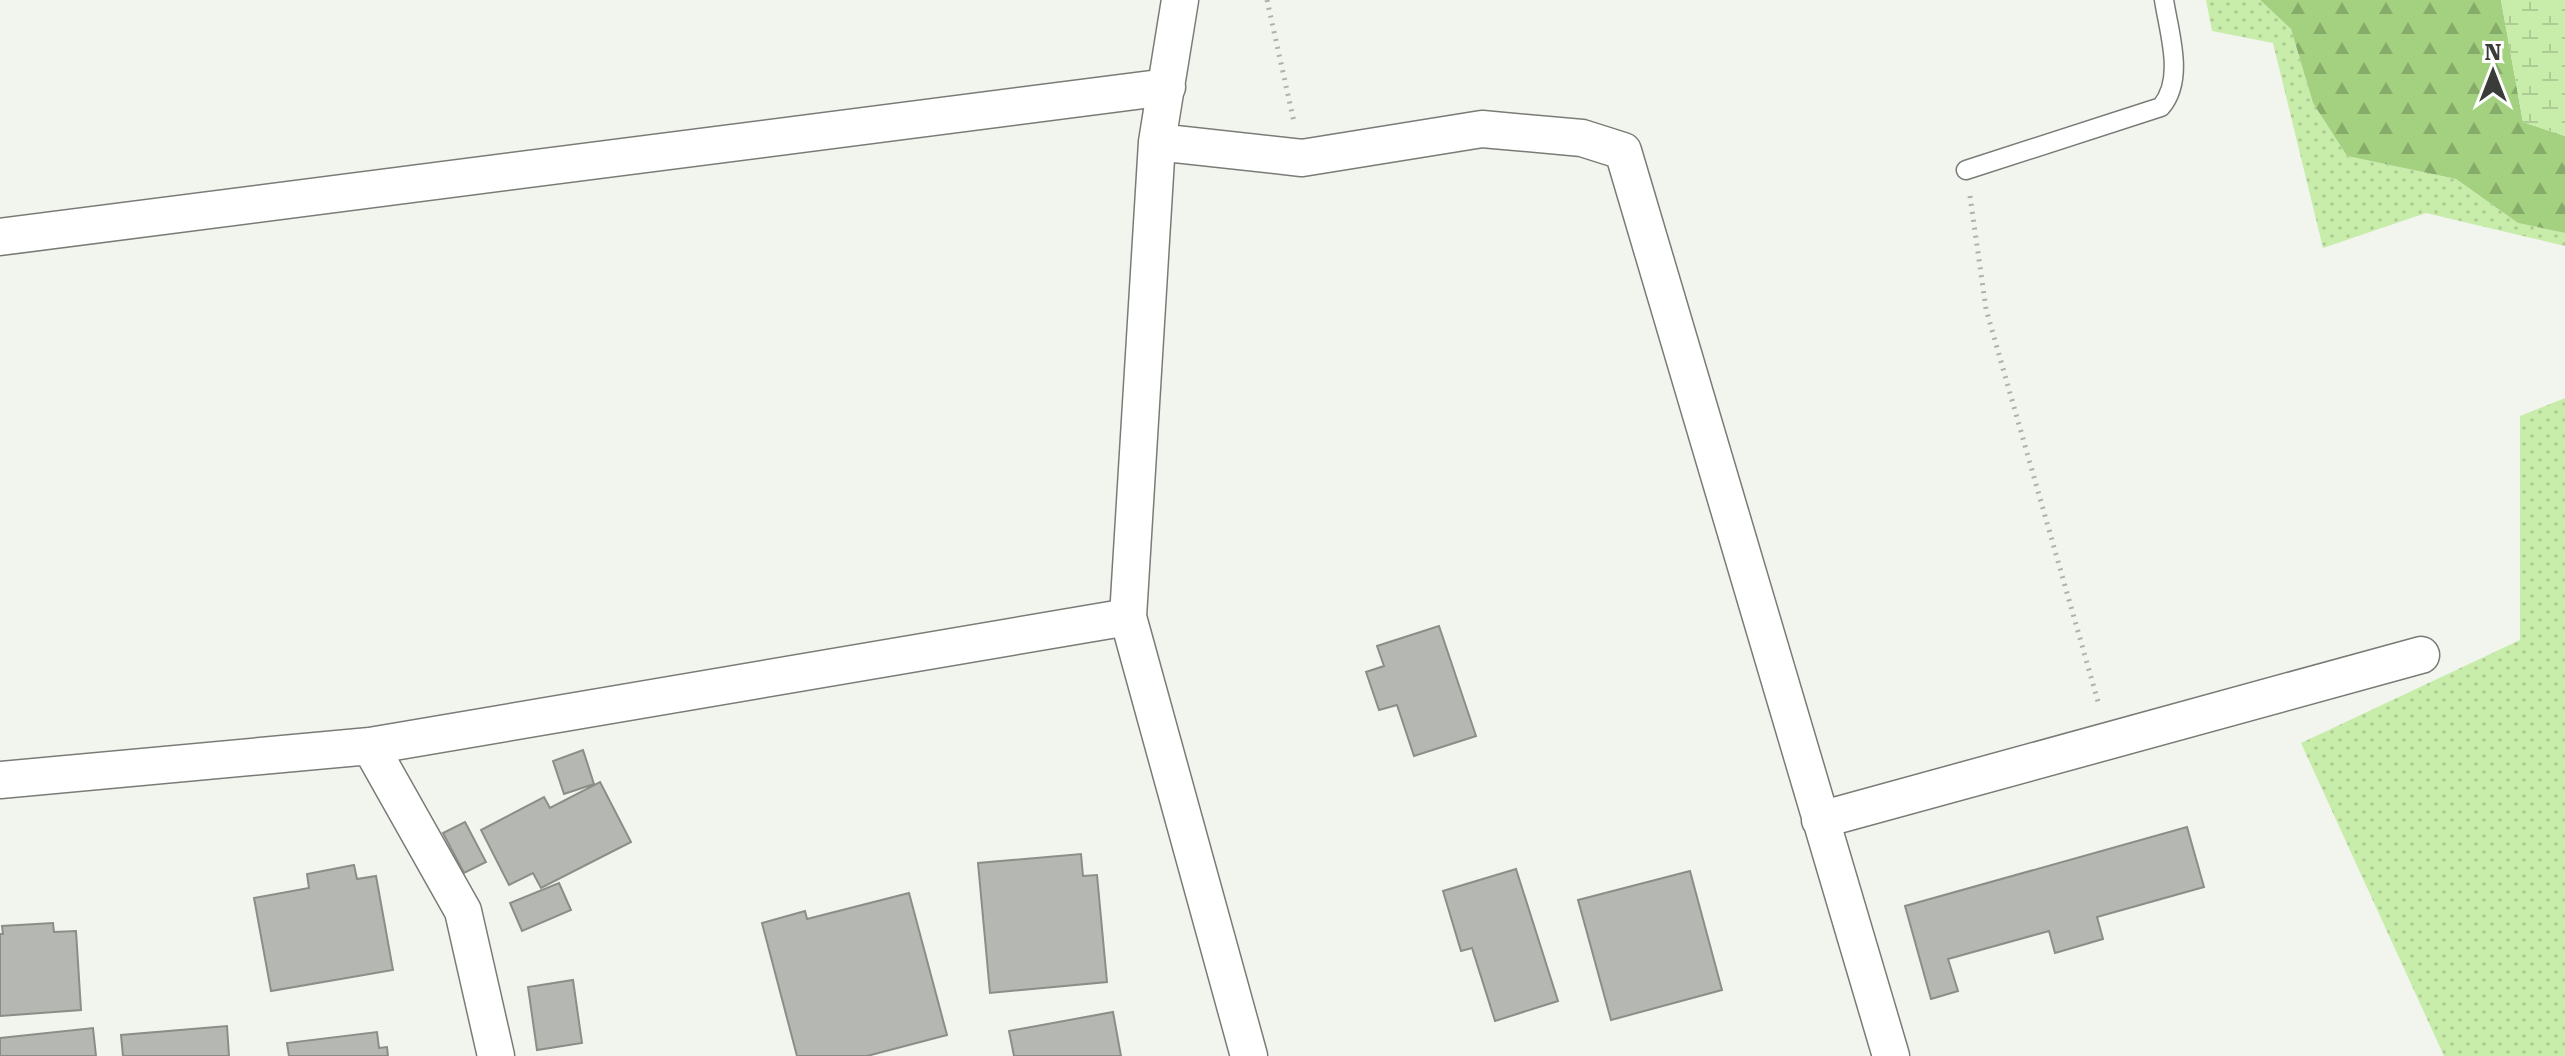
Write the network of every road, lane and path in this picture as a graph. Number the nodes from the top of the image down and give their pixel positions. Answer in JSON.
{"nodes":[{"id":1,"x":1180,"y":0,"type":"edge"},
{"id":2,"x":1267,"y":0,"type":"edge"},
{"id":3,"x":2164,"y":0,"type":"edge"},
{"id":4,"x":1167,"y":87,"type":"junction"},
{"id":5,"x":1157,"y":142,"type":"junction"},
{"id":6,"x":1302,"y":158,"type":"junction"},
{"id":7,"x":1966,"y":170,"type":"joint"},
{"id":8,"x":0,"y":237,"type":"edge"},
{"id":9,"x":1128,"y":617,"type":"junction"},
{"id":10,"x":2421,"y":655,"type":"dead end"},
{"id":11,"x":2110,"y":740,"type":"junction"},
{"id":12,"x":370,"y":746,"type":"junction"},
{"id":13,"x":0,"y":780,"type":"edge"},
{"id":14,"x":1820,"y":820,"type":"junction"},
{"id":15,"x":496,"y":1056,"type":"edge"},
{"id":16,"x":1249,"y":1056,"type":"edge"},
{"id":17,"x":1891,"y":1056,"type":"edge"}],
"edges":[{"from":1,"to":4,"type":"street"},
{"from":2,"to":6,"type":"path"},
{"from":3,"to":7,"type":"lane"},
{"from":4,"to":5,"type":"street"},
{"from":4,"to":8,"type":"street"},
{"from":5,"to":6,"type":"street"},
{"from":5,"to":9,"type":"street"},
{"from":6,"to":14,"type":"street"},
{"from":7,"to":11,"type":"path"},
{"from":9,"to":12,"type":"street"},
{"from":9,"to":16,"type":"street"},
{"from":10,"to":11,"type":"street"},
{"from":11,"to":14,"type":"street"},
{"from":12,"to":13,"type":"street"},
{"from":12,"to":15,"type":"street"},
{"from":14,"to":17,"type":"street"}]}
